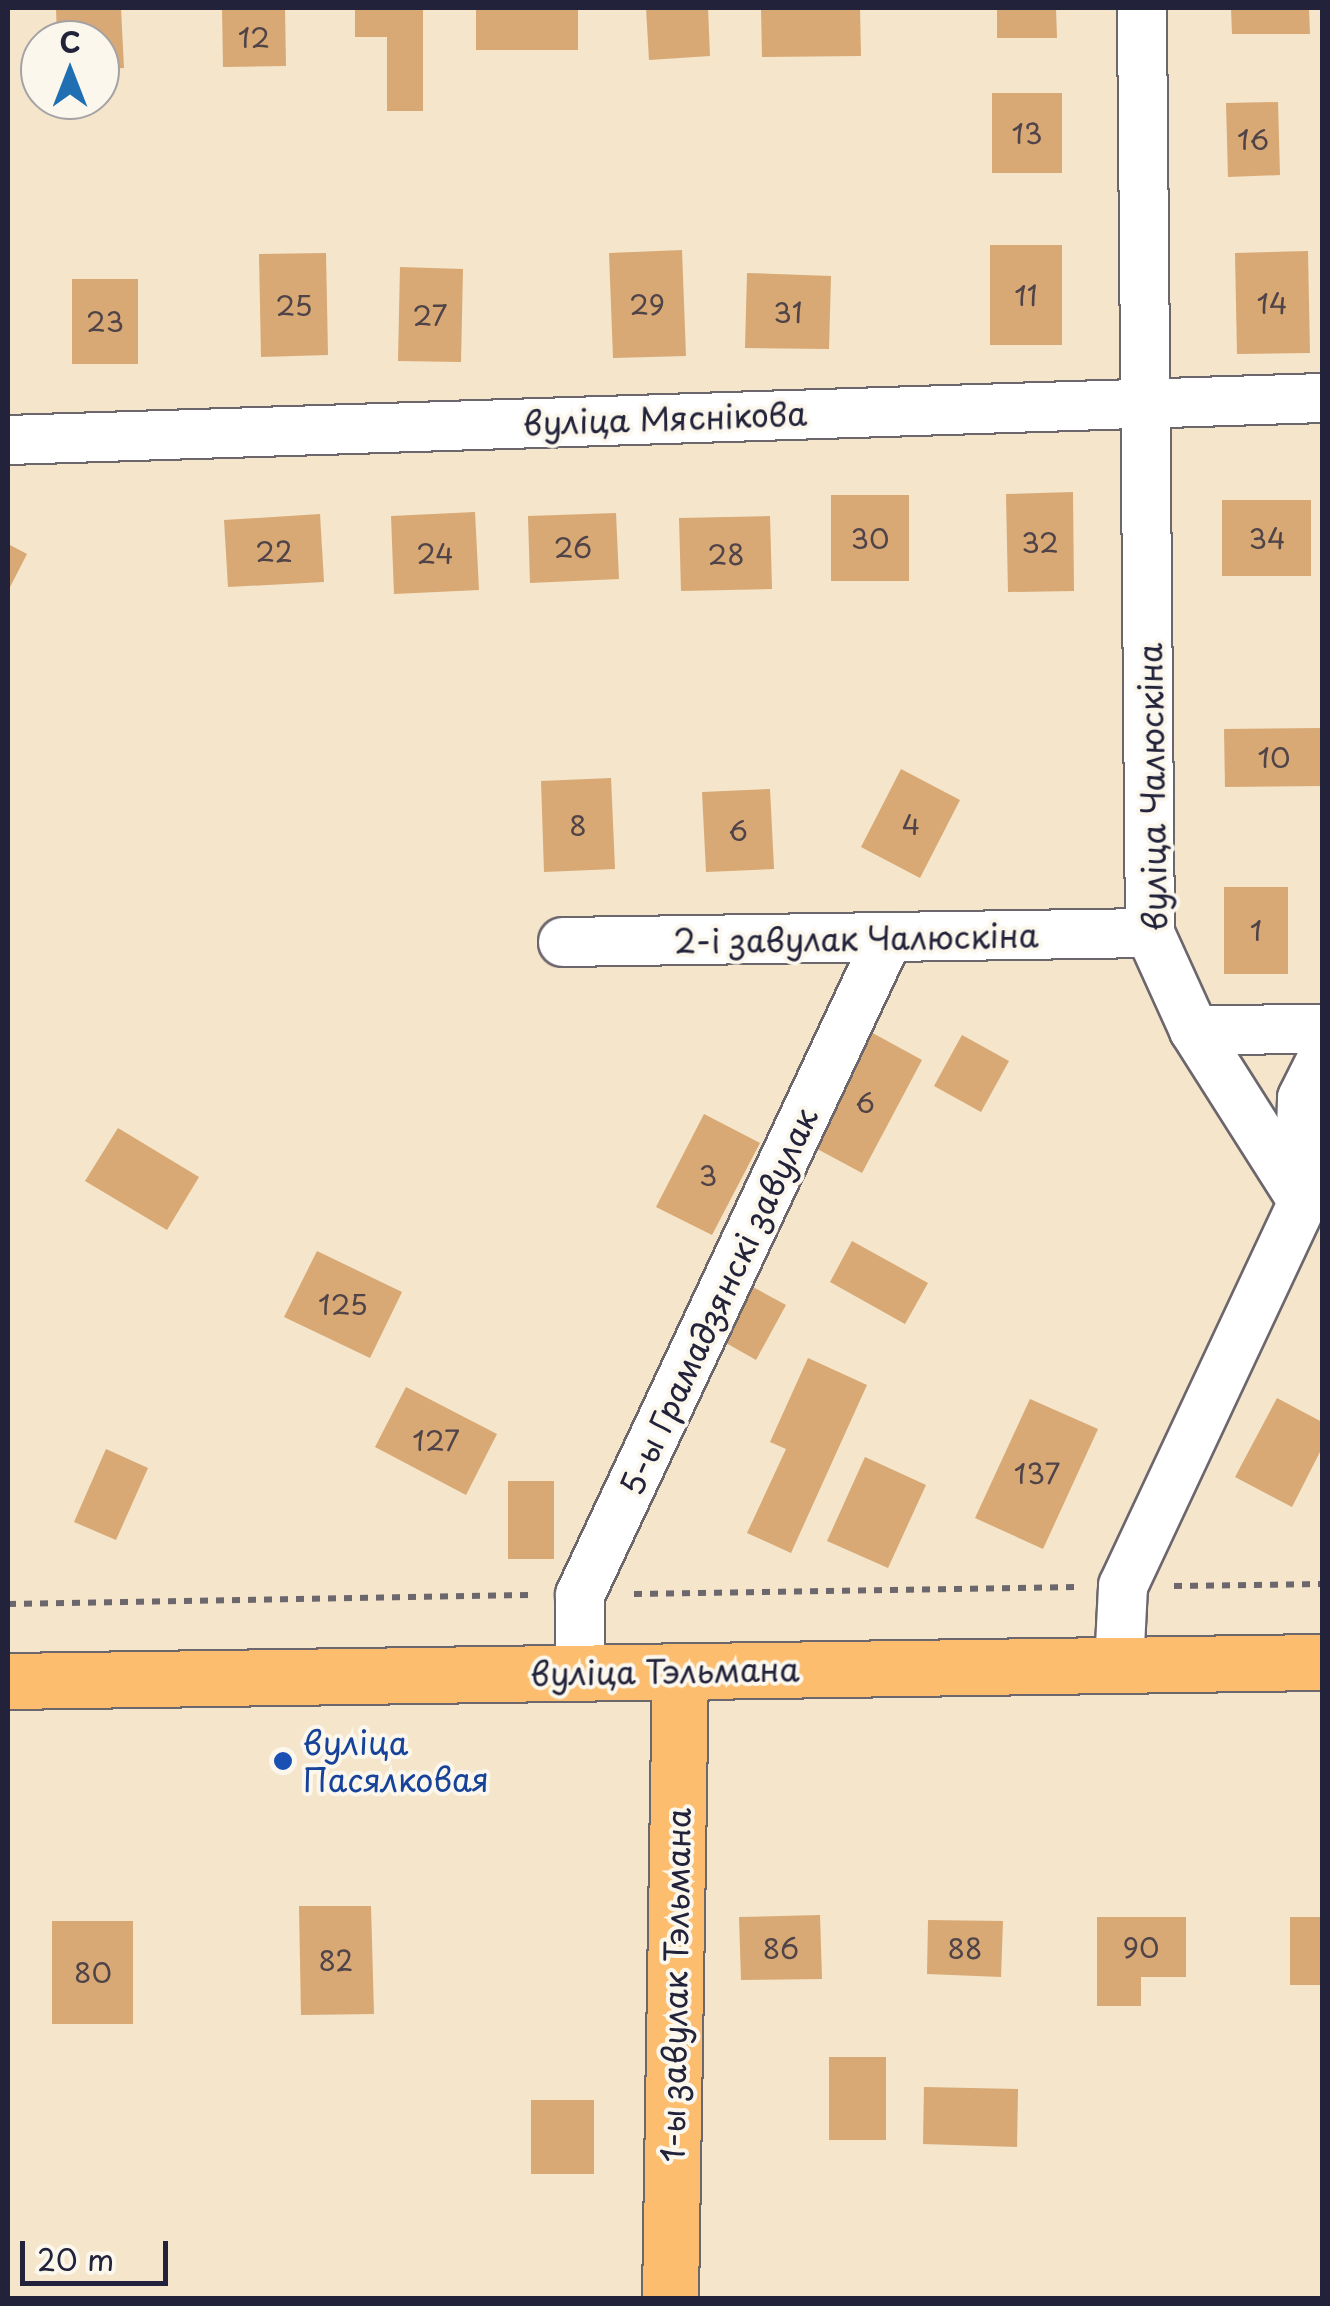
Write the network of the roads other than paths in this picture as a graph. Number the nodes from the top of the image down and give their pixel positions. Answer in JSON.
{"nodes":[{"id":1,"x":1142,"y":8,"type":"edge"},
{"id":2,"x":1322,"y":398,"type":"edge"},
{"id":3,"x":1146,"y":403,"type":"junction"},
{"id":4,"x":8,"y":440,"type":"edge"},
{"id":5,"x":1150,"y":934,"type":"junction"},
{"id":6,"x":888,"y":938,"type":"junction"},
{"id":7,"x":563,"y":942,"type":"dead end"},
{"id":8,"x":1322,"y":1029,"type":"edge"},
{"id":9,"x":1194,"y":1030,"type":"junction"},
{"id":10,"x":1322,"y":1058,"type":"edge"},
{"id":11,"x":1299,"y":1195,"type":"junction"},
{"id":12,"x":1322,"y":1662,"type":"edge"},
{"id":13,"x":1119,"y":1666,"type":"junction"},
{"id":14,"x":680,"y":1671,"type":"junction"},
{"id":15,"x":580,"y":1672,"type":"junction"},
{"id":16,"x":8,"y":1681,"type":"edge"},
{"id":17,"x":670,"y":2298,"type":"edge"}],
"edges":[{"from":1,"to":3,"type":"street","name":"вуліца Чалюскіна"},
{"from":2,"to":3,"type":"street","name":"вуліца Мяснікова"},
{"from":3,"to":4,"type":"street","name":"вуліца Мяснікова"},
{"from":3,"to":5,"type":"street","name":"вуліца Чалюскіна"},
{"from":5,"to":6,"type":"street","name":"2-і завулак Чалюскіна"},
{"from":5,"to":9,"type":"street","name":"вуліца Чалюскіна"},
{"from":6,"to":7,"type":"street","name":"2-і завулак Чалюскіна"},
{"from":6,"to":15,"type":"street","name":"5-ы Грамадзянскі завулак"},
{"from":8,"to":9,"type":"street"},
{"from":9,"to":11,"type":"street","name":"вуліца Чалюскіна"},
{"from":10,"to":11,"type":"street"},
{"from":11,"to":13,"type":"street"},
{"from":12,"to":13,"type":"main road","name":"вуліца Тэльмана"},
{"from":13,"to":14,"type":"main road","name":"вуліца Тэльмана"},
{"from":14,"to":15,"type":"main road","name":"вуліца Тэльмана"},
{"from":14,"to":17,"type":"main road","name":"1-ы завулак Тэльмана"},
{"from":15,"to":16,"type":"main road","name":"вуліца Тэльмана"}]}
